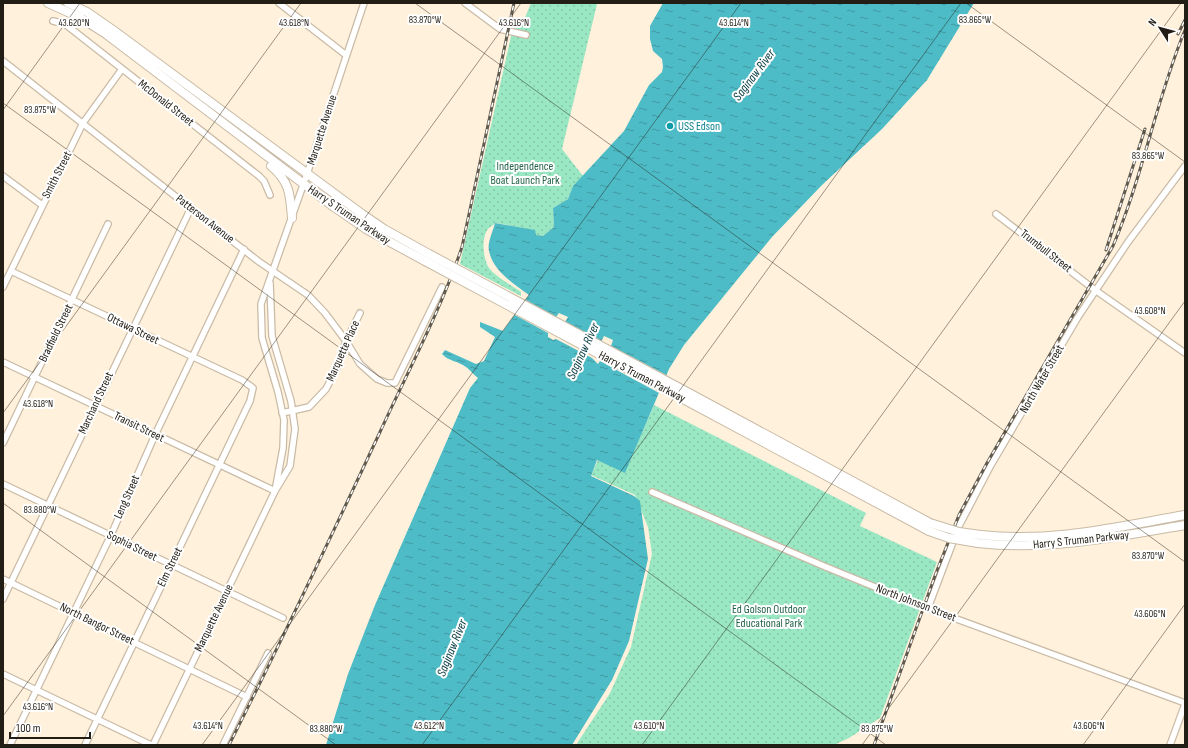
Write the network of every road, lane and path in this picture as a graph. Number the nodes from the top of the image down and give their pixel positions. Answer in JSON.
{"nodes":[{"id":1,"x":48,"y":3,"type":"edge"},
{"id":2,"x":68,"y":3,"type":"edge"},
{"id":3,"x":279,"y":3,"type":"edge"},
{"id":4,"x":364,"y":3,"type":"edge"},
{"id":5,"x":465,"y":3,"type":"edge"},
{"id":6,"x":53,"y":21,"type":"dead end"},
{"id":7,"x":526,"y":35,"type":"dead end"},
{"id":8,"x":346,"y":55,"type":"junction"},
{"id":9,"x":3,"y":61,"type":"edge"},
{"id":10,"x":122,"y":69,"type":"junction"},
{"id":11,"x":83,"y":123,"type":"junction"},
{"id":12,"x":257,"y":150,"type":"junction"},
{"id":13,"x":1185,"y":166,"type":"edge"},
{"id":14,"x":307,"y":174,"type":"junction"},
{"id":15,"x":3,"y":176,"type":"edge"},
{"id":16,"x":304,"y":184,"type":"junction"},
{"id":17,"x":270,"y":196,"type":"dead end"},
{"id":18,"x":42,"y":205,"type":"junction"},
{"id":19,"x":191,"y":208,"type":"junction"},
{"id":20,"x":996,"y":214,"type":"dead end"},
{"id":21,"x":292,"y":218,"type":"junction"},
{"id":22,"x":108,"y":224,"type":"dead end"},
{"id":23,"x":244,"y":250,"type":"junction"},
{"id":24,"x":427,"y":257,"type":"junction"},
{"id":25,"x":11,"y":271,"type":"junction"},
{"id":26,"x":273,"y":272,"type":"junction"},
{"id":27,"x":270,"y":279,"type":"junction"},
{"id":28,"x":3,"y":287,"type":"edge"},
{"id":29,"x":442,"y":287,"type":"dead end"},
{"id":30,"x":1095,"y":290,"type":"junction"},
{"id":31,"x":72,"y":300,"type":"junction"},
{"id":32,"x":360,"y":313,"type":"dead end"},
{"id":33,"x":133,"y":329,"type":"junction"},
{"id":34,"x":346,"y":341,"type":"junction"},
{"id":35,"x":1185,"y":353,"type":"edge"},
{"id":36,"x":193,"y":358,"type":"junction"},
{"id":37,"x":3,"y":362,"type":"edge"},
{"id":38,"x":34,"y":377,"type":"junction"},
{"id":39,"x":253,"y":388,"type":"joint"},
{"id":40,"x":95,"y":406,"type":"junction"},
{"id":41,"x":293,"y":412,"type":"junction"},
{"id":42,"x":282,"y":413,"type":"junction"},
{"id":43,"x":155,"y":435,"type":"junction"},
{"id":44,"x":3,"y":443,"type":"edge"},
{"id":45,"x":219,"y":465,"type":"junction"},
{"id":46,"x":3,"y":484,"type":"edge"},
{"id":47,"x":275,"y":491,"type":"junction"},
{"id":48,"x":652,"y":492,"type":"dead end"},
{"id":49,"x":47,"y":506,"type":"junction"},
{"id":50,"x":1185,"y":515,"type":"edge"},
{"id":51,"x":1185,"y":525,"type":"edge"},
{"id":52,"x":111,"y":535,"type":"junction"},
{"id":53,"x":979,"y":539,"type":"junction"},
{"id":54,"x":170,"y":565,"type":"junction"},
{"id":55,"x":3,"y":579,"type":"edge"},
{"id":56,"x":10,"y":583,"type":"junction"},
{"id":57,"x":228,"y":591,"type":"junction"},
{"id":58,"x":3,"y":599,"type":"edge"},
{"id":59,"x":928,"y":608,"type":"junction"},
{"id":60,"x":74,"y":613,"type":"junction"},
{"id":61,"x":284,"y":618,"type":"dead end"},
{"id":62,"x":134,"y":642,"type":"junction"},
{"id":63,"x":268,"y":653,"type":"dead end"},
{"id":64,"x":190,"y":668,"type":"junction"},
{"id":65,"x":3,"y":674,"type":"edge"},
{"id":66,"x":36,"y":690,"type":"junction"},
{"id":67,"x":247,"y":697,"type":"junction"},
{"id":68,"x":1185,"y":704,"type":"edge"},
{"id":69,"x":97,"y":719,"type":"junction"},
{"id":70,"x":10,"y":745,"type":"edge"},
{"id":71,"x":85,"y":745,"type":"edge"},
{"id":72,"x":152,"y":745,"type":"edge"},
{"id":73,"x":223,"y":745,"type":"edge"},
{"id":74,"x":1170,"y":745,"type":"edge"}],
"edges":[{"from":1,"to":12,"type":"main road","name":"Harry S Truman Parkway"},
{"from":2,"to":14,"type":"main road","name":"Harry S Truman Parkway"},
{"from":3,"to":8,"type":"street"},
{"from":4,"to":8,"type":"street","name":"Marquette Avenue"},
{"from":5,"to":7,"type":"street"},
{"from":6,"to":10,"type":"street","name":"McDonald Street"},
{"from":8,"to":14,"type":"street","name":"Marquette Avenue"},
{"from":9,"to":11,"type":"street","name":"Patterson Avenue"},
{"from":10,"to":11,"type":"street","name":"Smith Street"},
{"from":10,"to":17,"type":"street","name":"McDonald Street"},
{"from":11,"to":18,"type":"street","name":"Smith Street"},
{"from":11,"to":19,"type":"street","name":"Patterson Avenue"},
{"from":12,"to":16,"type":"main road","name":"Harry S Truman Parkway"},
{"from":12,"to":21,"type":"main road"},
{"from":13,"to":30,"type":"street","name":"North Water Street"},
{"from":14,"to":16,"type":"street","name":"Marquette Avenue"},
{"from":14,"to":24,"type":"main road","name":"Harry S Truman Parkway"},
{"from":15,"to":18,"type":"street"},
{"from":16,"to":21,"type":"street","name":"Marquette Avenue"},
{"from":16,"to":24,"type":"main road","name":"Harry S Truman Parkway"},
{"from":18,"to":25,"type":"street","name":"Smith Street"},
{"from":19,"to":23,"type":"street","name":"Patterson Avenue"},
{"from":19,"to":33,"type":"street","name":"Marchand Street"},
{"from":20,"to":30,"type":"street","name":"Trumbull Street"},
{"from":21,"to":26,"type":"street","name":"Marquette Avenue"},
{"from":22,"to":31,"type":"street","name":"Bradfield Street"},
{"from":23,"to":26,"type":"street","name":"Patterson Avenue"},
{"from":23,"to":36,"type":"street","name":"Leng Street"},
{"from":24,"to":53,"type":"main road","name":"Harry S Truman Parkway","bridge":true},
{"from":25,"to":28,"type":"street","name":"Smith Street"},
{"from":25,"to":31,"type":"street","name":"Ottawa Street"},
{"from":26,"to":27,"type":"street","name":"Marquette Avenue"},
{"from":26,"to":34,"type":"street","name":"Patterson Avenue"},
{"from":27,"to":41,"type":"street","name":"Marquette Avenue"},
{"from":27,"to":42,"type":"street","name":"Marquette Avenue"},
{"from":29,"to":34,"type":"street","name":"Patterson Avenue"},
{"from":30,"to":35,"type":"street","name":"Trumbull Street"},
{"from":30,"to":59,"type":"street","name":"North Water Street"},
{"from":31,"to":33,"type":"street","name":"Ottawa Street"},
{"from":31,"to":38,"type":"street","name":"Bradfield Street"},
{"from":32,"to":34,"type":"street","name":"Marquette Place"},
{"from":33,"to":36,"type":"street","name":"Ottawa Street"},
{"from":33,"to":40,"type":"street","name":"Marchand Street"},
{"from":34,"to":41,"type":"street","name":"Marquette Place"},
{"from":36,"to":39,"type":"street","name":"Ottawa Street"},
{"from":36,"to":43,"type":"street","name":"Leng Street"},
{"from":37,"to":38,"type":"street","name":"Transit Street"},
{"from":38,"to":40,"type":"street","name":"Transit Street"},
{"from":38,"to":44,"type":"street","name":"Bradfield Street"},
{"from":39,"to":45,"type":"street","name":"Elm Street"},
{"from":40,"to":43,"type":"street","name":"Transit Street"},
{"from":40,"to":49,"type":"street","name":"Marchand Street"},
{"from":41,"to":42,"type":"street"},
{"from":41,"to":47,"type":"street","name":"Marquette Avenue"},
{"from":42,"to":47,"type":"street","name":"Marquette Avenue"},
{"from":43,"to":45,"type":"street","name":"Transit Street"},
{"from":43,"to":52,"type":"street","name":"Leng Street"},
{"from":45,"to":47,"type":"street","name":"Transit Street"},
{"from":45,"to":54,"type":"street","name":"Elm Street"},
{"from":46,"to":49,"type":"street","name":"Sophia Street"},
{"from":47,"to":57,"type":"street","name":"Marquette Avenue"},
{"from":48,"to":59,"type":"street","name":"North Johnson Street"},
{"from":49,"to":52,"type":"street","name":"Sophia Street"},
{"from":49,"to":56,"type":"street","name":"Marchand Street"},
{"from":50,"to":53,"type":"main road","name":"Harry S Truman Parkway"},
{"from":51,"to":53,"type":"main road","name":"Harry S Truman Parkway"},
{"from":52,"to":54,"type":"street","name":"Sophia Street"},
{"from":52,"to":60,"type":"street","name":"Leng Street"},
{"from":54,"to":57,"type":"street","name":"Sophia Street"},
{"from":54,"to":62,"type":"street","name":"Elm Street"},
{"from":55,"to":56,"type":"street","name":"North Bangor Street"},
{"from":56,"to":58,"type":"street","name":"Marchand Street"},
{"from":56,"to":60,"type":"street","name":"North Bangor Street"},
{"from":57,"to":61,"type":"street","name":"Sophia Street"},
{"from":57,"to":64,"type":"street","name":"Marquette Avenue"},
{"from":59,"to":68,"type":"street","name":"North Johnson Street"},
{"from":60,"to":62,"type":"street","name":"North Bangor Street"},
{"from":60,"to":66,"type":"street","name":"Leng Street"},
{"from":62,"to":64,"type":"street","name":"North Bangor Street"},
{"from":62,"to":69,"type":"street","name":"Elm Street"},
{"from":63,"to":67,"type":"street"},
{"from":64,"to":67,"type":"street","name":"North Bangor Street"},
{"from":64,"to":72,"type":"street","name":"Marquette Avenue"},
{"from":65,"to":66,"type":"street"},
{"from":66,"to":69,"type":"street"},
{"from":66,"to":70,"type":"street","name":"Leng Street"},
{"from":67,"to":73,"type":"street"},
{"from":68,"to":74,"type":"street"},
{"from":69,"to":71,"type":"street","name":"Elm Street"},
{"from":69,"to":72,"type":"street"}]}
